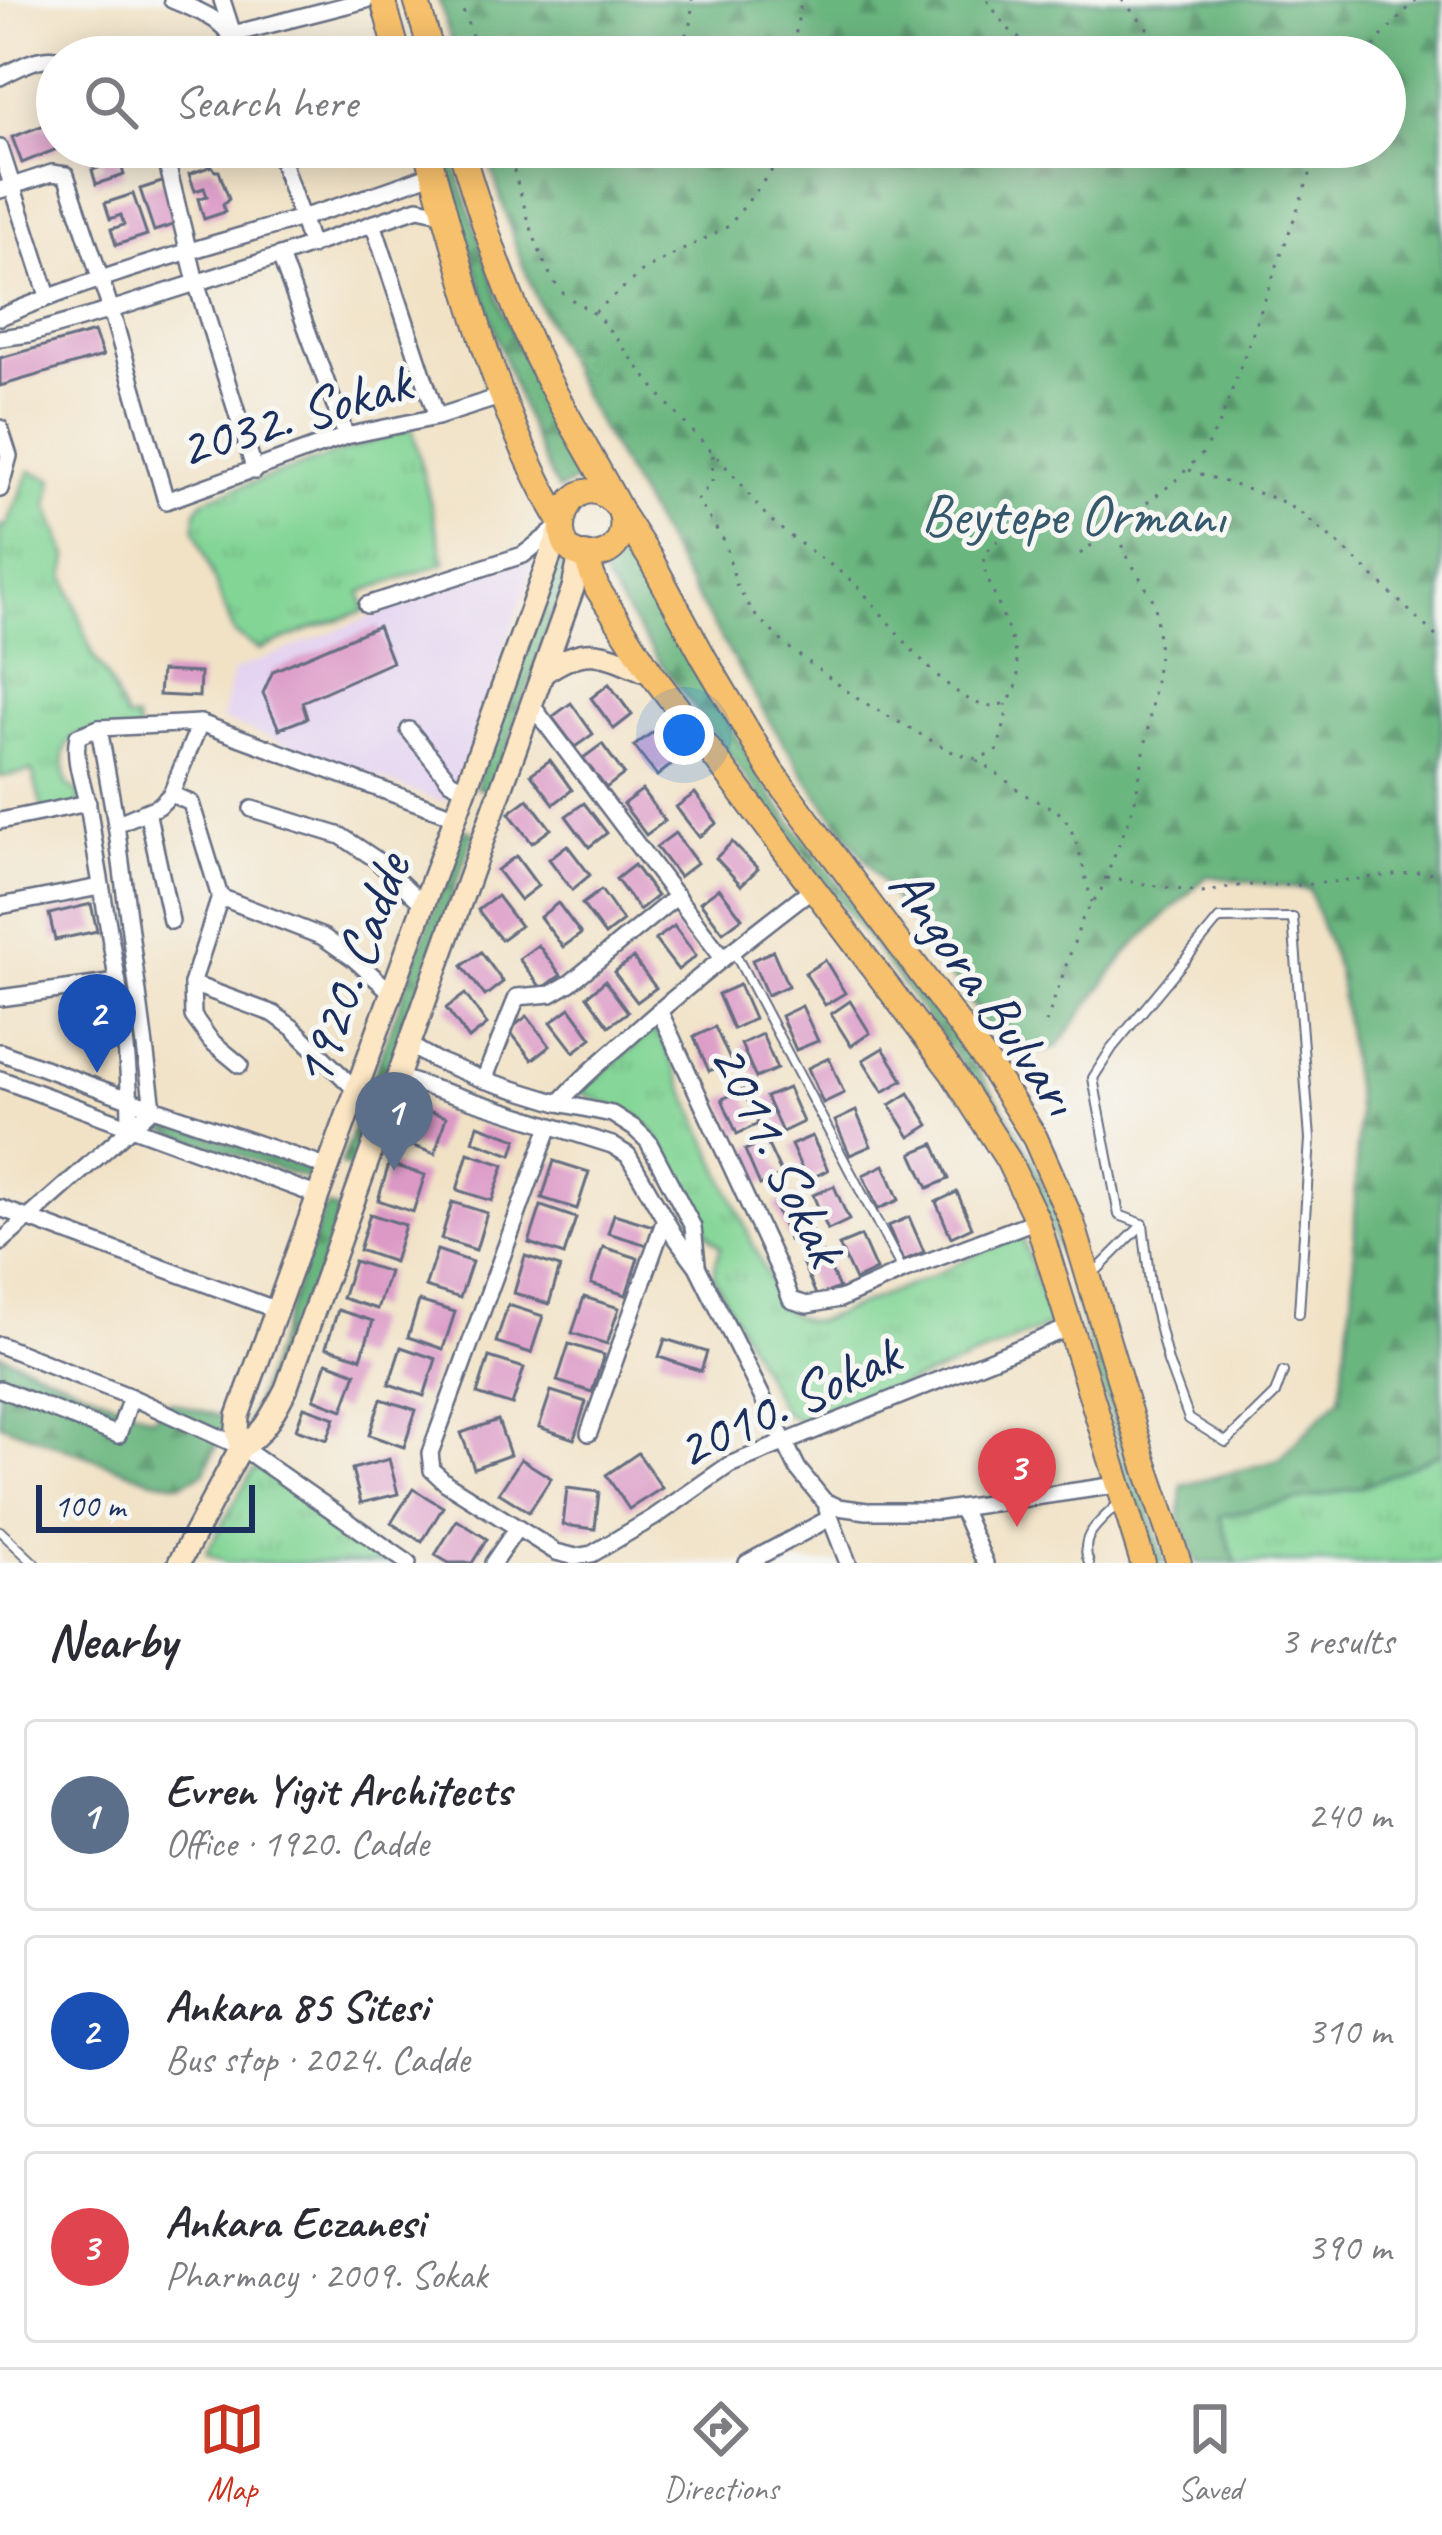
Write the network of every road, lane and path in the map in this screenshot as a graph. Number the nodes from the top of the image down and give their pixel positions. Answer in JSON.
{"nodes":[{"id":1,"x":172,"y":0,"type":"edge"},
{"id":2,"x":222,"y":0,"type":"edge"},
{"id":3,"x":365,"y":0,"type":"edge"},
{"id":4,"x":382,"y":0,"type":"edge"},
{"id":5,"x":416,"y":0,"type":"edge"},
{"id":6,"x":459,"y":0,"type":"edge"},
{"id":7,"x":692,"y":0,"type":"edge"},
{"id":8,"x":801,"y":0,"type":"edge"},
{"id":9,"x":987,"y":0,"type":"edge"},
{"id":10,"x":1122,"y":0,"type":"edge"},
{"id":11,"x":1416,"y":0,"type":"edge"},
{"id":12,"x":233,"y":34,"type":"junction"},
{"id":13,"x":393,"y":36,"type":"edge"},
{"id":14,"x":427,"y":36,"type":"edge"},
{"id":15,"x":473,"y":36,"type":"edge"},
{"id":16,"x":685,"y":36,"type":"edge"},
{"id":17,"x":795,"y":36,"type":"edge"},
{"id":18,"x":1014,"y":36,"type":"edge"},
{"id":19,"x":1154,"y":36,"type":"edge"},
{"id":20,"x":1383,"y":36,"type":"edge"},
{"id":21,"x":36,"y":60,"type":"edge"},
{"id":22,"x":0,"y":77,"type":"edge"},
{"id":23,"x":0,"y":148,"type":"edge"},
{"id":24,"x":168,"y":168,"type":"edge"},
{"id":25,"x":284,"y":168,"type":"edge"},
{"id":26,"x":433,"y":168,"type":"edge"},
{"id":27,"x":467,"y":168,"type":"edge"},
{"id":28,"x":514,"y":168,"type":"edge"},
{"id":29,"x":773,"y":168,"type":"edge"},
{"id":30,"x":1312,"y":168,"type":"edge"},
{"id":31,"x":434,"y":172,"type":"junction"},
{"id":32,"x":7,"y":188,"type":"edge"},
{"id":33,"x":447,"y":214,"type":"junction"},
{"id":34,"x":300,"y":218,"type":"junction"},
{"id":35,"x":373,"y":223,"type":"junction"},
{"id":36,"x":311,"y":246,"type":"junction"},
{"id":37,"x":190,"y":253,"type":"junction"},
{"id":38,"x":280,"y":256,"type":"junction"},
{"id":39,"x":101,"y":278,"type":"junction"},
{"id":40,"x":196,"y":282,"type":"junction"},
{"id":41,"x":48,"y":296,"type":"junction"},
{"id":42,"x":111,"y":310,"type":"junction"},
{"id":43,"x":594,"y":313,"type":"junction"},
{"id":44,"x":0,"y":317,"type":"edge"},
{"id":45,"x":0,"y":338,"type":"edge"},
{"id":46,"x":503,"y":396,"type":"junction"},
{"id":47,"x":437,"y":417,"type":"junction"},
{"id":48,"x":0,"y":428,"type":"edge"},
{"id":49,"x":346,"y":436,"type":"junction"},
{"id":50,"x":713,"y":454,"type":"junction"},
{"id":51,"x":1187,"y":470,"type":"junction"},
{"id":52,"x":254,"y":471,"type":"junction"},
{"id":53,"x":0,"y":489,"type":"edge"},
{"id":54,"x":621,"y":512,"type":"junction"},
{"id":55,"x":1124,"y":518,"type":"junction"},
{"id":56,"x":561,"y":524,"type":"junction"},
{"id":57,"x":1007,"y":536,"type":"dead end"},
{"id":58,"x":583,"y":554,"type":"junction"},
{"id":59,"x":1079,"y":554,"type":"dead end"},
{"id":60,"x":367,"y":604,"type":"dead end"},
{"id":61,"x":1442,"y":642,"type":"edge"},
{"id":62,"x":542,"y":673,"type":"junction"},
{"id":63,"x":652,"y":674,"type":"junction"},
{"id":64,"x":1006,"y":702,"type":"junction"},
{"id":65,"x":531,"y":704,"type":"junction"},
{"id":66,"x":200,"y":723,"type":"junction"},
{"id":67,"x":99,"y":728,"type":"junction"},
{"id":68,"x":409,"y":730,"type":"dead end"},
{"id":69,"x":976,"y":759,"type":"junction"},
{"id":70,"x":466,"y":789,"type":"junction"},
{"id":71,"x":172,"y":794,"type":"junction"},
{"id":72,"x":496,"y":800,"type":"junction"},
{"id":73,"x":88,"y":803,"type":"junction"},
{"id":74,"x":252,"y":809,"type":"dead end"},
{"id":75,"x":147,"y":811,"type":"junction"},
{"id":76,"x":456,"y":817,"type":"junction"},
{"id":77,"x":0,"y":821,"type":"edge"},
{"id":78,"x":116,"y":824,"type":"junction"},
{"id":79,"x":486,"y":827,"type":"junction"},
{"id":80,"x":1442,"y":873,"type":"edge"},
{"id":81,"x":1106,"y":878,"type":"junction"},
{"id":82,"x":100,"y":887,"type":"junction"},
{"id":83,"x":812,"y":888,"type":"junction"},
{"id":84,"x":676,"y":896,"type":"junction"},
{"id":85,"x":220,"y":897,"type":"junction"},
{"id":86,"x":1092,"y":903,"type":"junction"},
{"id":87,"x":424,"y":904,"type":"junction"},
{"id":88,"x":0,"y":906,"type":"edge"},
{"id":89,"x":171,"y":921,"type":"dead end"},
{"id":90,"x":727,"y":954,"type":"junction"},
{"id":91,"x":118,"y":982,"type":"junction"},
{"id":92,"x":192,"y":984,"type":"junction"},
{"id":93,"x":392,"y":993,"type":"junction"},
{"id":94,"x":0,"y":998,"type":"edge"},
{"id":95,"x":659,"y":1010,"type":"junction"},
{"id":96,"x":1046,"y":1023,"type":"dead end"},
{"id":97,"x":409,"y":1045,"type":"junction"},
{"id":98,"x":0,"y":1052,"type":"edge"},
{"id":99,"x":240,"y":1065,"type":"dead end"},
{"id":100,"x":397,"y":1077,"type":"junction"},
{"id":101,"x":0,"y":1079,"type":"edge"},
{"id":102,"x":484,"y":1080,"type":"junction"},
{"id":103,"x":357,"y":1091,"type":"junction"},
{"id":104,"x":130,"y":1100,"type":"junction"},
{"id":105,"x":559,"y":1103,"type":"junction"},
{"id":106,"x":153,"y":1108,"type":"junction"},
{"id":107,"x":550,"y":1126,"type":"junction"},
{"id":108,"x":130,"y":1128,"type":"junction"},
{"id":109,"x":329,"y":1168,"type":"junction"},
{"id":110,"x":359,"y":1178,"type":"junction"},
{"id":111,"x":319,"y":1196,"type":"junction"},
{"id":112,"x":349,"y":1206,"type":"junction"},
{"id":113,"x":0,"y":1208,"type":"edge"},
{"id":114,"x":27,"y":1219,"type":"junction"},
{"id":115,"x":665,"y":1219,"type":"junction"},
{"id":116,"x":1037,"y":1220,"type":"junction"},
{"id":117,"x":1143,"y":1224,"type":"junction"},
{"id":118,"x":0,"y":1243,"type":"edge"},
{"id":119,"x":697,"y":1266,"type":"junction"},
{"id":120,"x":903,"y":1271,"type":"junction"},
{"id":121,"x":1089,"y":1278,"type":"junction"},
{"id":122,"x":277,"y":1310,"type":"junction"},
{"id":123,"x":1299,"y":1313,"type":"dead end"},
{"id":124,"x":1071,"y":1327,"type":"junction"},
{"id":125,"x":0,"y":1345,"type":"edge"},
{"id":126,"x":1283,"y":1372,"type":"dead end"},
{"id":127,"x":0,"y":1390,"type":"edge"},
{"id":128,"x":131,"y":1397,"type":"junction"},
{"id":129,"x":589,"y":1433,"type":"dead end"},
{"id":130,"x":785,"y":1442,"type":"junction"},
{"id":131,"x":241,"y":1447,"type":"junction"},
{"id":132,"x":1120,"y":1492,"type":"junction"},
{"id":133,"x":961,"y":1508,"type":"junction"},
{"id":134,"x":827,"y":1509,"type":"junction"},
{"id":135,"x":517,"y":1528,"type":"junction"},
{"id":136,"x":0,"y":1531,"type":"edge"},
{"id":137,"x":34,"y":1563,"type":"edge"},
{"id":138,"x":178,"y":1563,"type":"edge"},
{"id":139,"x":407,"y":1563,"type":"edge"},
{"id":140,"x":493,"y":1563,"type":"edge"},
{"id":141,"x":747,"y":1563,"type":"edge"},
{"id":142,"x":848,"y":1563,"type":"edge"},
{"id":143,"x":986,"y":1563,"type":"edge"},
{"id":144,"x":1090,"y":1563,"type":"edge"},
{"id":145,"x":1143,"y":1563,"type":"edge"},
{"id":146,"x":1179,"y":1563,"type":"edge"}],
"edges":[{"from":1,"to":12,"type":"street"},
{"from":2,"to":12,"type":"street"},
{"from":3,"to":12,"type":"street"},
{"from":4,"to":13,"type":"main road"},
{"from":5,"to":14,"type":"main road"},
{"from":6,"to":15,"type":"path"},
{"from":7,"to":16,"type":"path"},
{"from":8,"to":17,"type":"path"},
{"from":9,"to":18,"type":"path"},
{"from":10,"to":19,"type":"path"},
{"from":11,"to":20,"type":"path"},
{"from":21,"to":22,"type":"street"},
{"from":23,"to":32,"type":"street"},
{"from":24,"to":37,"type":"street"},
{"from":25,"to":34,"type":"street"},
{"from":26,"to":31,"type":"main road","name":"Angora Bulvarı"},
{"from":27,"to":54,"type":"main road","name":"Angora Bulvarı"},
{"from":28,"to":43,"type":"path"},
{"from":29,"to":43,"type":"path"},
{"from":30,"to":51,"type":"path"},
{"from":31,"to":33,"type":"main road","name":"Angora Bulvarı"},
{"from":31,"to":34,"type":"street"},
{"from":32,"to":39,"type":"street"},
{"from":32,"to":41,"type":"street"},
{"from":33,"to":35,"type":"street"},
{"from":33,"to":46,"type":"main road","name":"Angora Bulvarı"},
{"from":34,"to":36,"type":"street"},
{"from":34,"to":37,"type":"street"},
{"from":35,"to":36,"type":"street"},
{"from":35,"to":47,"type":"street"},
{"from":36,"to":38,"type":"street"},
{"from":37,"to":39,"type":"street"},
{"from":37,"to":40,"type":"street"},
{"from":38,"to":40,"type":"street"},
{"from":38,"to":49,"type":"street"},
{"from":39,"to":41,"type":"street"},
{"from":39,"to":42,"type":"street"},
{"from":40,"to":42,"type":"street"},
{"from":40,"to":52,"type":"street"},
{"from":41,"to":44,"type":"street"},
{"from":42,"to":45,"type":"street"},
{"from":42,"to":52,"type":"street","name":"2032. Sokak"},
{"from":43,"to":50,"type":"path"},
{"from":46,"to":47,"type":"street","name":"2032. Sokak"},
{"from":46,"to":56,"type":"main road","name":"Angora Bulvarı"},
{"from":47,"to":49,"type":"street","name":"2032. Sokak"},
{"from":48,"to":53,"type":"street"},
{"from":49,"to":52,"type":"street","name":"2032. Sokak"},
{"from":50,"to":64,"type":"path"},
{"from":50,"to":69,"type":"path"},
{"from":51,"to":55,"type":"path"},
{"from":51,"to":61,"type":"path"},
{"from":54,"to":56,"type":"main road"},
{"from":54,"to":58,"type":"main road"},
{"from":54,"to":121,"type":"main road","name":"Angora Bulvarı"},
{"from":55,"to":59,"type":"path"},
{"from":55,"to":81,"type":"path"},
{"from":56,"to":58,"type":"main road","name":"Angora Bulvarı"},
{"from":56,"to":60,"type":"street"},
{"from":56,"to":70,"type":"main road","name":"1920. Cadde"},
{"from":57,"to":64,"type":"path"},
{"from":58,"to":62,"type":"main road","name":"1920. Cadde"},
{"from":58,"to":63,"type":"main road","name":"Angora Bulvarı"},
{"from":62,"to":63,"type":"main road"},
{"from":62,"to":65,"type":"main road","name":"1920. Cadde"},
{"from":63,"to":83,"type":"main road","name":"Angora Bulvarı"},
{"from":64,"to":69,"type":"path"},
{"from":65,"to":72,"type":"main road","name":"1920. Cadde"},
{"from":65,"to":84,"type":"street"},
{"from":66,"to":67,"type":"street"},
{"from":66,"to":71,"type":"street"},
{"from":66,"to":76,"type":"street"},
{"from":67,"to":73,"type":"street"},
{"from":67,"to":78,"type":"street"},
{"from":68,"to":70,"type":"street"},
{"from":69,"to":86,"type":"path"},
{"from":70,"to":72,"type":"main road"},
{"from":70,"to":76,"type":"main road","name":"1920. Cadde"},
{"from":71,"to":75,"type":"street"},
{"from":71,"to":85,"type":"street"},
{"from":72,"to":79,"type":"main road","name":"1920. Cadde"},
{"from":73,"to":77,"type":"street"},
{"from":73,"to":82,"type":"street"},
{"from":74,"to":87,"type":"street"},
{"from":75,"to":78,"type":"street"},
{"from":75,"to":89,"type":"street"},
{"from":76,"to":79,"type":"main road"},
{"from":76,"to":87,"type":"main road","name":"1920. Cadde"},
{"from":78,"to":106,"type":"street"},
{"from":79,"to":97,"type":"main road","name":"1920. Cadde"},
{"from":80,"to":81,"type":"path"},
{"from":81,"to":86,"type":"path"},
{"from":82,"to":88,"type":"street"},
{"from":82,"to":91,"type":"street"},
{"from":83,"to":90,"type":"street"},
{"from":83,"to":116,"type":"main road","name":"Angora Bulvarı"},
{"from":84,"to":90,"type":"street"},
{"from":84,"to":102,"type":"street"},
{"from":85,"to":92,"type":"street"},
{"from":85,"to":93,"type":"street"},
{"from":86,"to":96,"type":"path"},
{"from":87,"to":93,"type":"main road","name":"1920. Cadde"},
{"from":90,"to":95,"type":"street"},
{"from":90,"to":120,"type":"lane"},
{"from":91,"to":94,"type":"street"},
{"from":91,"to":104,"type":"street"},
{"from":92,"to":99,"type":"street"},
{"from":92,"to":103,"type":"street"},
{"from":93,"to":103,"type":"main road","name":"1920. Cadde"},
{"from":95,"to":105,"type":"street"},
{"from":95,"to":120,"type":"street","name":"2011. Sokak"},
{"from":97,"to":100,"type":"main road","name":"1920. Cadde"},
{"from":97,"to":102,"type":"street"},
{"from":98,"to":104,"type":"street"},
{"from":100,"to":107,"type":"street"},
{"from":100,"to":110,"type":"main road","name":"1920. Cadde"},
{"from":101,"to":108,"type":"street"},
{"from":102,"to":105,"type":"street"},
{"from":103,"to":109,"type":"main road","name":"1920. Cadde"},
{"from":104,"to":106,"type":"street"},
{"from":104,"to":108,"type":"street"},
{"from":105,"to":119,"type":"street"},
{"from":106,"to":108,"type":"street"},
{"from":106,"to":109,"type":"street"},
{"from":107,"to":115,"type":"street"},
{"from":107,"to":135,"type":"street","name":"2010. Sokak"},
{"from":108,"to":111,"type":"street"},
{"from":108,"to":114,"type":"street"},
{"from":109,"to":110,"type":"main road"},
{"from":109,"to":111,"type":"main road","name":"1920. Cadde"},
{"from":110,"to":112,"type":"main road","name":"1920. Cadde"},
{"from":111,"to":112,"type":"main road"},
{"from":111,"to":122,"type":"main road","name":"1920. Cadde"},
{"from":112,"to":131,"type":"main road","name":"1920. Cadde"},
{"from":113,"to":114,"type":"street"},
{"from":114,"to":118,"type":"street"},
{"from":114,"to":122,"type":"street"},
{"from":115,"to":119,"type":"street"},
{"from":115,"to":129,"type":"street"},
{"from":116,"to":120,"type":"street"},
{"from":116,"to":124,"type":"main road","name":"Angora Bulvarı"},
{"from":117,"to":121,"type":"lane"},
{"from":117,"to":123,"type":"lane"},
{"from":117,"to":126,"type":"lane"},
{"from":119,"to":130,"type":"street"},
{"from":121,"to":146,"type":"main road","name":"Angora Bulvarı"},
{"from":122,"to":131,"type":"main road","name":"1920. Cadde"},
{"from":124,"to":130,"type":"street","name":"2010. Sokak"},
{"from":124,"to":132,"type":"main road","name":"Angora Bulvarı"},
{"from":125,"to":128,"type":"street"},
{"from":127,"to":128,"type":"street"},
{"from":128,"to":131,"type":"street"},
{"from":130,"to":134,"type":"street"},
{"from":130,"to":135,"type":"street","name":"2010. Sokak"},
{"from":131,"to":138,"type":"main road","name":"1920. Cadde"},
{"from":131,"to":139,"type":"street"},
{"from":132,"to":133,"type":"street"},
{"from":132,"to":144,"type":"lane"},
{"from":132,"to":145,"type":"main road","name":"Angora Bulvarı"},
{"from":133,"to":134,"type":"street"},
{"from":133,"to":143,"type":"street"},
{"from":134,"to":141,"type":"street"},
{"from":134,"to":142,"type":"street"},
{"from":135,"to":140,"type":"street"},
{"from":136,"to":137,"type":"lane"}]}
